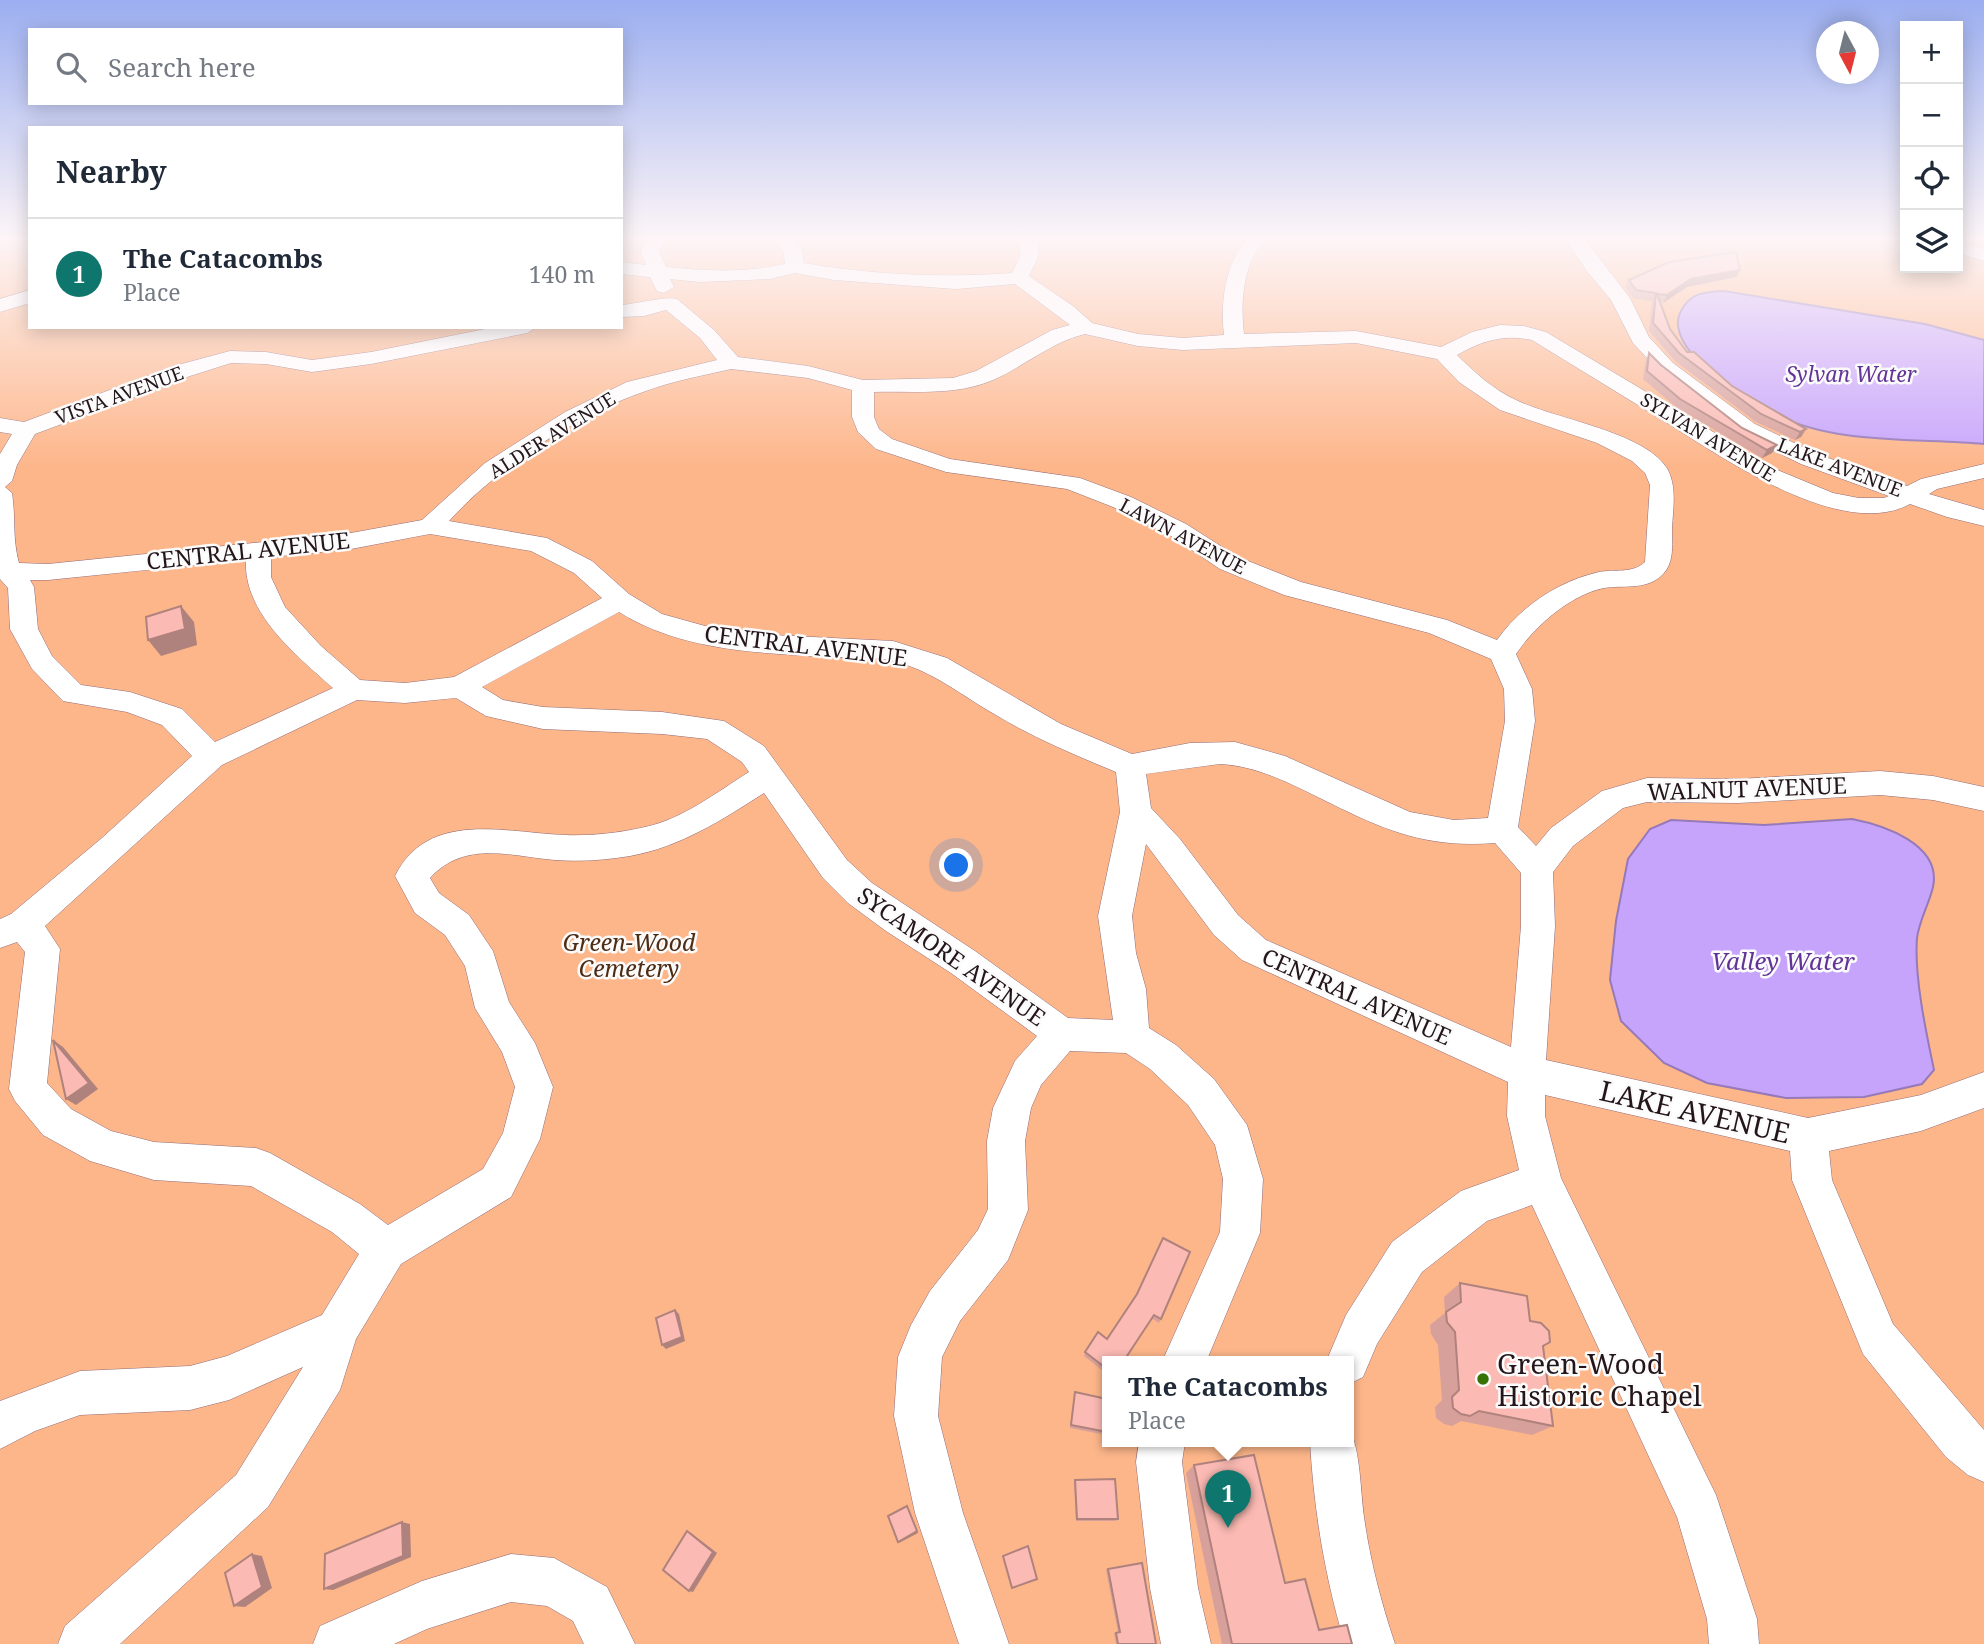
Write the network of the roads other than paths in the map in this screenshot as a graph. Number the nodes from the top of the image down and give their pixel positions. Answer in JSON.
{"nodes":[{"id":1,"x":683,"y":314,"type":"edge"},
{"id":2,"x":1070,"y":314,"type":"edge"},
{"id":3,"x":1231,"y":314,"type":"edge"},
{"id":4,"x":1628,"y":314,"type":"edge"},
{"id":5,"x":1085,"y":328,"type":"junction"},
{"id":6,"x":517,"y":329,"type":"edge"},
{"id":7,"x":1235,"y":343,"type":"junction"},
{"id":8,"x":1444,"y":354,"type":"junction"},
{"id":9,"x":731,"y":363,"type":"junction"},
{"id":10,"x":863,"y":386,"type":"junction"},
{"id":11,"x":0,"y":425,"type":"edge"},
{"id":12,"x":26,"y":429,"type":"junction"},
{"id":13,"x":1984,"y":471,"type":"edge"},
{"id":14,"x":0,"y":481,"type":"edge"},
{"id":15,"x":0,"y":493,"type":"edge"},
{"id":16,"x":1909,"y":494,"type":"junction"},
{"id":17,"x":1984,"y":518,"type":"edge"},
{"id":18,"x":430,"y":526,"type":"junction"},
{"id":19,"x":259,"y":550,"type":"junction"},
{"id":20,"x":4,"y":570,"type":"edge"},
{"id":21,"x":620,"y":600,"type":"junction"},
{"id":22,"x":1502,"y":653,"type":"junction"},
{"id":23,"x":460,"y":687,"type":"junction"},
{"id":24,"x":353,"y":690,"type":"junction"},
{"id":25,"x":211,"y":757,"type":"junction"},
{"id":26,"x":1129,"y":766,"type":"junction"},
{"id":27,"x":768,"y":775,"type":"junction"},
{"id":28,"x":1984,"y":799,"type":"edge"},
{"id":29,"x":1136,"y":812,"type":"junction"},
{"id":30,"x":1502,"y":830,"type":"junction"},
{"id":31,"x":1537,"y":869,"type":"junction"},
{"id":32,"x":12,"y":929,"type":"edge"},
{"id":33,"x":1062,"y":1034,"type":"junction"},
{"id":34,"x":1132,"y":1037,"type":"junction"},
{"id":35,"x":1527,"y":1073,"type":"junction"},
{"id":36,"x":1984,"y":1090,"type":"edge"},
{"id":37,"x":1808,"y":1137,"type":"junction"},
{"id":38,"x":1542,"y":1182,"type":"junction"},
{"id":39,"x":386,"y":1249,"type":"junction"},
{"id":40,"x":337,"y":1329,"type":"junction"},
{"id":41,"x":1187,"y":1356,"type":"edge"},
{"id":42,"x":1351,"y":1356,"type":"edge"},
{"id":43,"x":0,"y":1426,"type":"edge"},
{"id":44,"x":1161,"y":1447,"type":"edge"},
{"id":45,"x":1333,"y":1447,"type":"edge"},
{"id":46,"x":1984,"y":1459,"type":"edge"},
{"id":47,"x":83,"y":1644,"type":"edge"},
{"id":48,"x":338,"y":1644,"type":"edge"},
{"id":49,"x":610,"y":1644,"type":"edge"},
{"id":50,"x":984,"y":1644,"type":"edge"},
{"id":51,"x":1186,"y":1644,"type":"edge"},
{"id":52,"x":1370,"y":1644,"type":"edge"},
{"id":53,"x":1734,"y":1644,"type":"edge"}],
"edges":[{"from":1,"to":9,"type":"lane"},
{"from":2,"to":5,"type":"lane"},
{"from":3,"to":7,"type":"lane"},
{"from":4,"to":16,"type":"lane","name":"LAKE AVENUE"},
{"from":5,"to":7,"type":"lane"},
{"from":5,"to":10,"type":"lane"},
{"from":6,"to":12,"type":"lane","name":"VISTA AVENUE"},
{"from":7,"to":8,"type":"lane"},
{"from":8,"to":16,"type":"lane","name":"SYLVAN AVENUE"},
{"from":8,"to":22,"type":"lane"},
{"from":9,"to":10,"type":"lane"},
{"from":9,"to":18,"type":"lane","name":"ALDER AVENUE"},
{"from":10,"to":22,"type":"lane","name":"LAWN AVENUE"},
{"from":11,"to":12,"type":"lane","name":"VISTA AVENUE"},
{"from":12,"to":14,"type":"lane"},
{"from":13,"to":16,"type":"lane","name":"SYLVAN AVENUE"},
{"from":15,"to":20,"type":"lane"},
{"from":16,"to":17,"type":"lane","name":"LAKE AVENUE"},
{"from":18,"to":19,"type":"lane","name":"CENTRAL AVENUE"},
{"from":18,"to":21,"type":"lane","name":"CENTRAL AVENUE"},
{"from":19,"to":20,"type":"lane","name":"CENTRAL AVENUE"},
{"from":19,"to":24,"type":"lane"},
{"from":20,"to":25,"type":"lane"},
{"from":21,"to":23,"type":"lane"},
{"from":21,"to":26,"type":"lane","name":"CENTRAL AVENUE"},
{"from":22,"to":30,"type":"lane"},
{"from":23,"to":24,"type":"lane"},
{"from":23,"to":27,"type":"lane","name":"SYCAMORE AVENUE"},
{"from":24,"to":25,"type":"lane"},
{"from":25,"to":32,"type":"lane"},
{"from":26,"to":29,"type":"lane"},
{"from":26,"to":30,"type":"lane"},
{"from":27,"to":33,"type":"lane","name":"SYCAMORE AVENUE"},
{"from":27,"to":39,"type":"lane"},
{"from":28,"to":31,"type":"lane","name":"WALNUT AVENUE"},
{"from":29,"to":34,"type":"lane"},
{"from":29,"to":35,"type":"lane","name":"CENTRAL AVENUE"},
{"from":30,"to":31,"type":"lane"},
{"from":31,"to":35,"type":"lane"},
{"from":32,"to":39,"type":"lane"},
{"from":33,"to":34,"type":"lane","name":"SYCAMORE AVENUE"},
{"from":33,"to":50,"type":"lane"},
{"from":34,"to":41,"type":"lane"},
{"from":35,"to":37,"type":"lane","name":"LAKE AVENUE"},
{"from":35,"to":38,"type":"lane"},
{"from":36,"to":37,"type":"lane","name":"LAKE AVENUE"},
{"from":37,"to":46,"type":"lane"},
{"from":38,"to":42,"type":"lane"},
{"from":38,"to":53,"type":"lane"},
{"from":39,"to":40,"type":"lane"},
{"from":40,"to":43,"type":"lane"},
{"from":40,"to":47,"type":"lane"},
{"from":44,"to":51,"type":"lane"},
{"from":45,"to":52,"type":"lane"},
{"from":48,"to":49,"type":"lane"}]}
